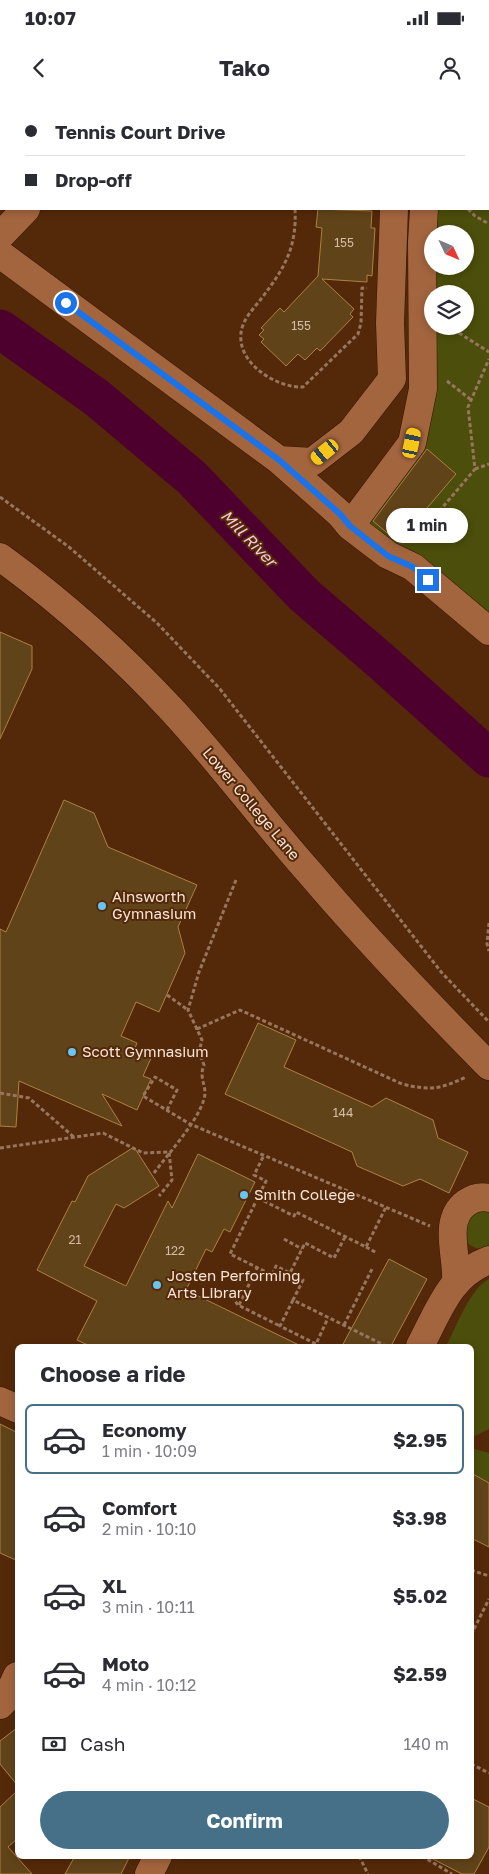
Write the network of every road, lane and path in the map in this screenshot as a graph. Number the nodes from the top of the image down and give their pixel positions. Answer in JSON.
{"nodes":[{"id":1,"x":25,"y":210,"type":"edge"},
{"id":2,"x":294,"y":210,"type":"edge"},
{"id":3,"x":394,"y":210,"type":"edge"},
{"id":4,"x":424,"y":210,"type":"edge"},
{"id":5,"x":469,"y":210,"type":"edge"},
{"id":6,"x":489,"y":224,"type":"edge"},
{"id":7,"x":0,"y":236,"type":"edge"},
{"id":8,"x":0,"y":254,"type":"edge"},
{"id":9,"x":392,"y":288,"type":"junction"},
{"id":10,"x":462,"y":335,"type":"edge"},
{"id":11,"x":489,"y":352,"type":"edge"},
{"id":12,"x":489,"y":359,"type":"edge"},
{"id":13,"x":279,"y":460,"type":"junction"},
{"id":14,"x":489,"y":464,"type":"edge"},
{"id":15,"x":475,"y":470,"type":"junction"},
{"id":16,"x":0,"y":497,"type":"edge"},
{"id":17,"x":350,"y":526,"type":"junction"},
{"id":18,"x":0,"y":557,"type":"edge"},
{"id":19,"x":413,"y":567,"type":"junction"},
{"id":20,"x":489,"y":631,"type":"edge"},
{"id":21,"x":236,"y":880,"type":"dead end"},
{"id":22,"x":489,"y":923,"type":"edge"},
{"id":23,"x":489,"y":951,"type":"edge"},
{"id":24,"x":167,"y":995,"type":"dead end"},
{"id":25,"x":188,"y":1010,"type":"junction"},
{"id":26,"x":489,"y":1022,"type":"edge"},
{"id":27,"x":197,"y":1029,"type":"junction"},
{"id":28,"x":478,"y":1071,"type":"edge"},
{"id":29,"x":0,"y":1093,"type":"edge"},
{"id":30,"x":167,"y":1110,"type":"junction"},
{"id":31,"x":190,"y":1124,"type":"junction"},
{"id":32,"x":75,"y":1138,"type":"junction"},
{"id":33,"x":0,"y":1148,"type":"edge"},
{"id":34,"x":169,"y":1152,"type":"junction"},
{"id":35,"x":263,"y":1157,"type":"junction"},
{"id":36,"x":154,"y":1173,"type":"dead end"},
{"id":37,"x":159,"y":1196,"type":"dead end"},
{"id":38,"x":258,"y":1198,"type":"junction"},
{"id":39,"x":489,"y":1198,"type":"edge"},
{"id":40,"x":386,"y":1207,"type":"junction"},
{"id":41,"x":440,"y":1230,"type":"dead end"},
{"id":42,"x":345,"y":1237,"type":"junction"},
{"id":43,"x":284,"y":1239,"type":"dead end"},
{"id":44,"x":366,"y":1247,"type":"junction"},
{"id":45,"x":302,"y":1249,"type":"junction"},
{"id":46,"x":378,"y":1253,"type":"dead end"},
{"id":47,"x":489,"y":1260,"type":"edge"},
{"id":48,"x":257,"y":1268,"type":"junction"},
{"id":49,"x":372,"y":1269,"type":"dead end"},
{"id":50,"x":290,"y":1273,"type":"junction"},
{"id":51,"x":456,"y":1282,"type":"junction"},
{"id":52,"x":228,"y":1290,"type":"dead end"},
{"id":53,"x":293,"y":1300,"type":"junction"},
{"id":54,"x":238,"y":1305,"type":"junction"},
{"id":55,"x":328,"y":1318,"type":"junction"},
{"id":56,"x":344,"y":1325,"type":"junction"},
{"id":57,"x":280,"y":1326,"type":"junction"},
{"id":58,"x":382,"y":1344,"type":"edge"},
{"id":59,"x":421,"y":1344,"type":"edge"},
{"id":60,"x":0,"y":1400,"type":"edge"},
{"id":61,"x":15,"y":1408,"type":"edge"},
{"id":62,"x":474,"y":1571,"type":"edge"},
{"id":63,"x":489,"y":1576,"type":"edge"},
{"id":64,"x":489,"y":1599,"type":"edge"},
{"id":65,"x":474,"y":1628,"type":"edge"},
{"id":66,"x":15,"y":1681,"type":"edge"},
{"id":67,"x":0,"y":1705,"type":"edge"},
{"id":68,"x":474,"y":1766,"type":"edge"},
{"id":69,"x":489,"y":1773,"type":"edge"},
{"id":70,"x":156,"y":1859,"type":"edge"},
{"id":71,"x":360,"y":1859,"type":"edge"},
{"id":72,"x":427,"y":1859,"type":"edge"},
{"id":73,"x":148,"y":1874,"type":"edge"},
{"id":74,"x":368,"y":1874,"type":"edge"},
{"id":75,"x":452,"y":1874,"type":"edge"}],
"edges":[{"from":1,"to":7,"type":"street"},
{"from":2,"to":9,"type":"path"},
{"from":3,"to":9,"type":"street"},
{"from":4,"to":17,"type":"street"},
{"from":5,"to":6,"type":"path"},
{"from":8,"to":13,"type":"street"},
{"from":9,"to":13,"type":"street"},
{"from":10,"to":11,"type":"path"},
{"from":12,"to":15,"type":"path"},
{"from":13,"to":17,"type":"street"},
{"from":14,"to":15,"type":"path"},
{"from":15,"to":19,"type":"path"},
{"from":16,"to":26,"type":"path"},
{"from":17,"to":19,"type":"street"},
{"from":18,"to":28,"type":"street","name":"Lower College Lane"},
{"from":19,"to":20,"type":"street"},
{"from":21,"to":25,"type":"path"},
{"from":22,"to":23,"type":"path"},
{"from":24,"to":25,"type":"path"},
{"from":25,"to":27,"type":"path"},
{"from":27,"to":28,"type":"path"},
{"from":27,"to":31,"type":"path"},
{"from":29,"to":32,"type":"path"},
{"from":30,"to":30,"type":"path"},
{"from":30,"to":31,"type":"path"},
{"from":31,"to":34,"type":"path"},
{"from":31,"to":35,"type":"path"},
{"from":32,"to":33,"type":"path"},
{"from":32,"to":34,"type":"path"},
{"from":34,"to":36,"type":"path"},
{"from":34,"to":37,"type":"path"},
{"from":35,"to":38,"type":"path"},
{"from":35,"to":40,"type":"path"},
{"from":38,"to":42,"type":"path"},
{"from":38,"to":48,"type":"path"},
{"from":39,"to":51,"type":"street"},
{"from":40,"to":41,"type":"path"},
{"from":40,"to":44,"type":"path"},
{"from":42,"to":44,"type":"path"},
{"from":42,"to":45,"type":"path"},
{"from":43,"to":45,"type":"path"},
{"from":44,"to":46,"type":"path"},
{"from":45,"to":50,"type":"path"},
{"from":47,"to":51,"type":"street"},
{"from":48,"to":50,"type":"path"},
{"from":48,"to":54,"type":"path"},
{"from":49,"to":56,"type":"path"},
{"from":50,"to":53,"type":"path"},
{"from":51,"to":59,"type":"street"},
{"from":52,"to":54,"type":"path"},
{"from":53,"to":55,"type":"path"},
{"from":53,"to":57,"type":"path"},
{"from":54,"to":57,"type":"path"},
{"from":55,"to":56,"type":"path"},
{"from":55,"to":57,"type":"path"},
{"from":56,"to":58,"type":"path"},
{"from":60,"to":61,"type":"street"},
{"from":62,"to":63,"type":"path"},
{"from":64,"to":65,"type":"path"},
{"from":66,"to":67,"type":"street"},
{"from":68,"to":69,"type":"path"},
{"from":70,"to":73,"type":"street"},
{"from":71,"to":74,"type":"path"},
{"from":72,"to":75,"type":"path"}]}
